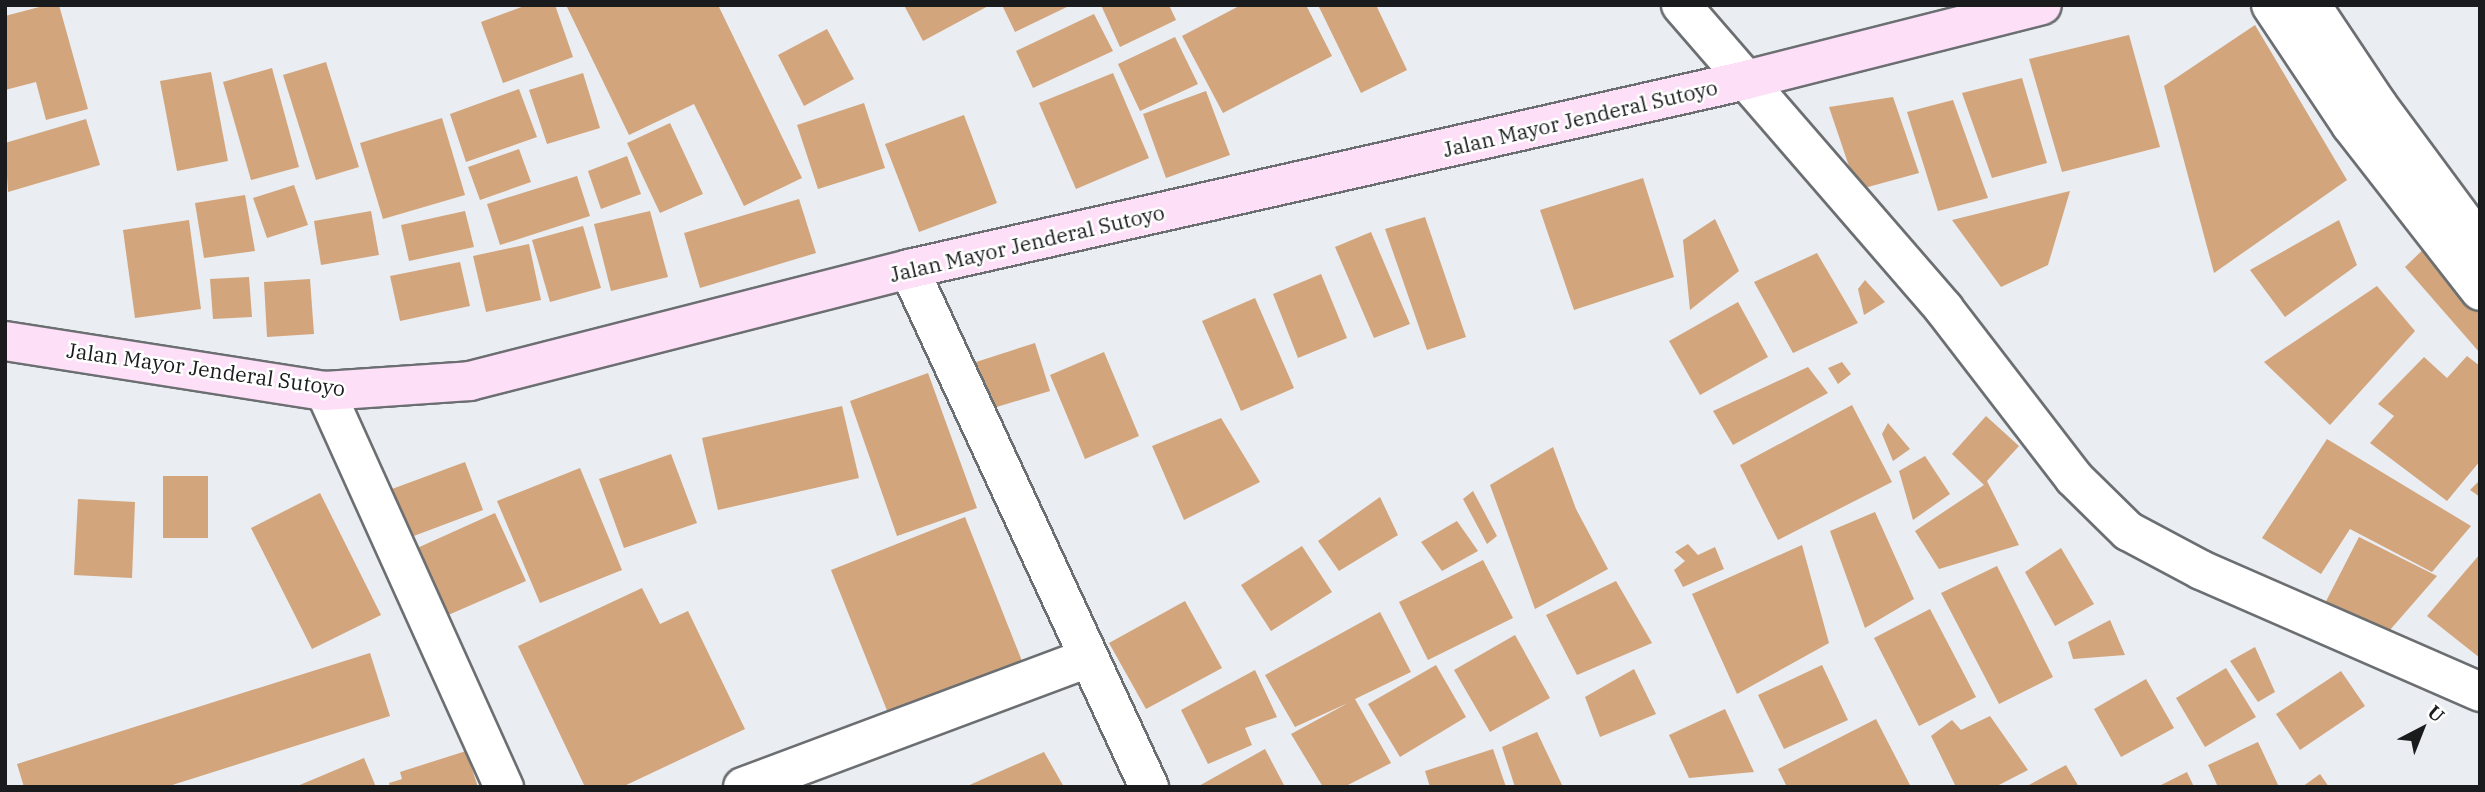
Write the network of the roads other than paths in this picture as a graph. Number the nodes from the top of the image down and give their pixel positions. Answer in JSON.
{"nodes":[{"id":1,"x":1681,"y":5,"type":"edge"},
{"id":2,"x":2042,"y":5,"type":"edge"},
{"id":3,"x":2271,"y":5,"type":"edge"},
{"id":4,"x":2311,"y":5,"type":"edge"},
{"id":5,"x":1746,"y":80,"type":"junction"},
{"id":6,"x":2480,"y":243,"type":"edge"},
{"id":7,"x":909,"y":269,"type":"junction"},
{"id":8,"x":2480,"y":291,"type":"edge"},
{"id":9,"x":5,"y":341,"type":"edge"},
{"id":10,"x":325,"y":391,"type":"junction"},
{"id":11,"x":1086,"y":659,"type":"junction"},
{"id":12,"x":2480,"y":692,"type":"edge"},
{"id":13,"x":504,"y":787,"type":"edge"},
{"id":14,"x":743,"y":787,"type":"edge"},
{"id":15,"x":1149,"y":787,"type":"edge"}],
"edges":[{"from":1,"to":5,"type":"street"},
{"from":2,"to":5,"type":"main road","name":"Jalan Mayor Jenderal Sutoyo"},
{"from":3,"to":8,"type":"street"},
{"from":4,"to":6,"type":"street"},
{"from":5,"to":7,"type":"main road","name":"Jalan Mayor Jenderal Sutoyo"},
{"from":5,"to":12,"type":"street"},
{"from":7,"to":10,"type":"main road","name":"Jalan Mayor Jenderal Sutoyo"},
{"from":7,"to":11,"type":"street"},
{"from":9,"to":10,"type":"main road","name":"Jalan Mayor Jenderal Sutoyo"},
{"from":10,"to":13,"type":"street"},
{"from":11,"to":14,"type":"street"},
{"from":11,"to":15,"type":"street"}]}
